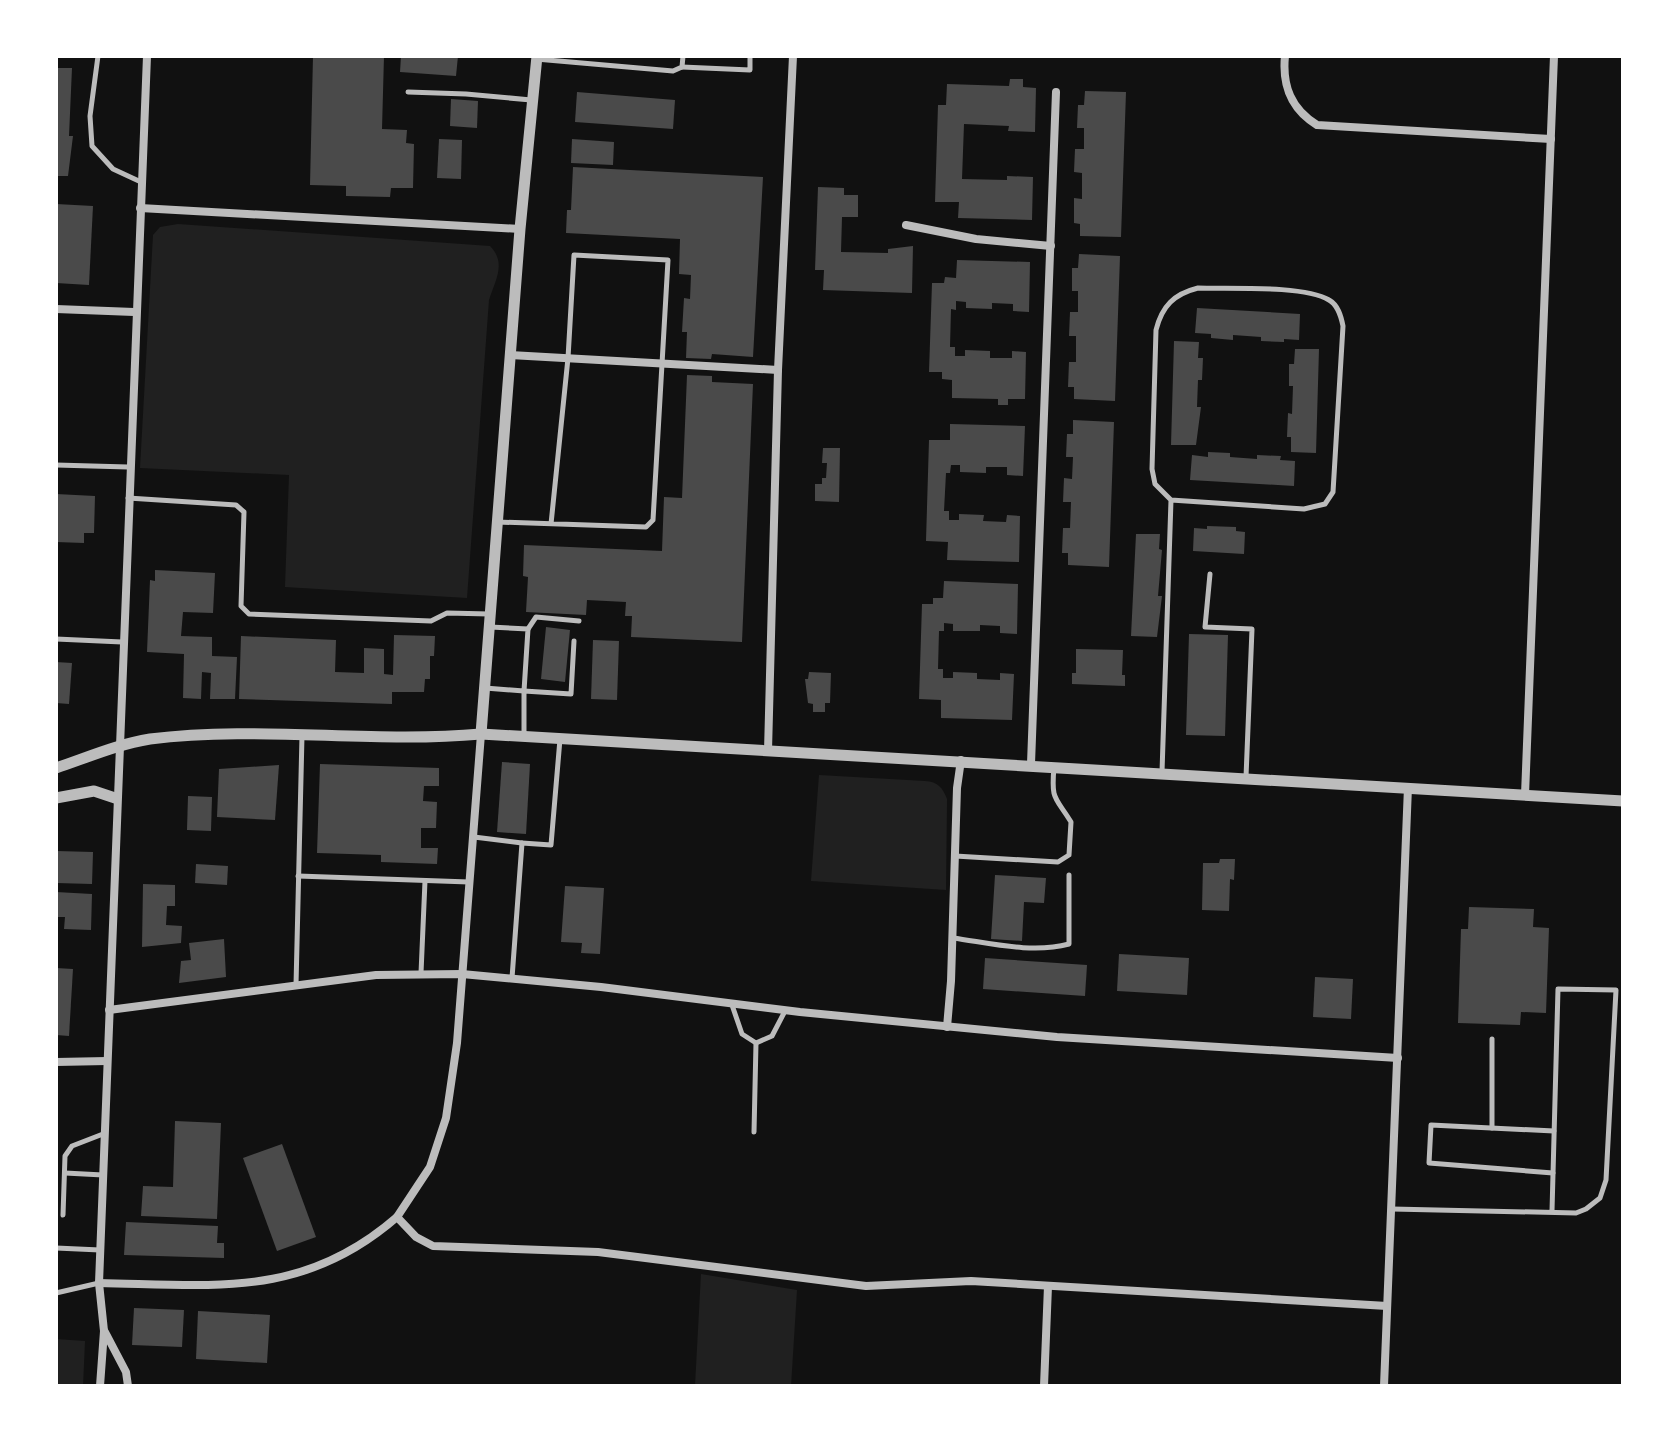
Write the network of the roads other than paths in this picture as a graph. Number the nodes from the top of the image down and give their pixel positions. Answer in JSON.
{"nodes":[{"id":1,"x":98,"y":56,"type":"edge"},
{"id":2,"x":147,"y":56,"type":"edge"},
{"id":3,"x":683,"y":56,"type":"edge"},
{"id":4,"x":750,"y":56,"type":"edge"},
{"id":5,"x":793,"y":56,"type":"edge"},
{"id":6,"x":1285,"y":56,"type":"edge"},
{"id":7,"x":1554,"y":56,"type":"edge"},
{"id":8,"x":536,"y":58,"type":"edge"},
{"id":9,"x":682,"y":67,"type":"junction"},
{"id":10,"x":408,"y":92,"type":"dead end"},
{"id":11,"x":1056,"y":92,"type":"dead end"},
{"id":12,"x":532,"y":100,"type":"junction"},
{"id":13,"x":1551,"y":139,"type":"junction"},
{"id":14,"x":141,"y":182,"type":"junction"},
{"id":15,"x":140,"y":208,"type":"junction"},
{"id":16,"x":906,"y":225,"type":"dead end"},
{"id":17,"x":520,"y":229,"type":"junction"},
{"id":18,"x":1051,"y":246,"type":"junction"},
{"id":19,"x":56,"y":309,"type":"edge"},
{"id":20,"x":134,"y":312,"type":"junction"},
{"id":21,"x":510,"y":355,"type":"junction"},
{"id":22,"x":568,"y":358,"type":"junction"},
{"id":23,"x":664,"y":364,"type":"junction"},
{"id":24,"x":778,"y":370,"type":"junction"},
{"id":25,"x":56,"y":465,"type":"edge"},
{"id":26,"x":128,"y":467,"type":"junction"},
{"id":27,"x":127,"y":498,"type":"junction"},
{"id":28,"x":1171,"y":500,"type":"junction"},
{"id":29,"x":497,"y":522,"type":"junction"},
{"id":30,"x":551,"y":524,"type":"junction"},
{"id":31,"x":1210,"y":574,"type":"dead end"},
{"id":32,"x":489,"y":620,"type":"junction"},
{"id":33,"x":579,"y":621,"type":"dead end"},
{"id":34,"x":528,"y":629,"type":"junction"},
{"id":35,"x":56,"y":639,"type":"edge"},
{"id":36,"x":574,"y":641,"type":"dead end"},
{"id":37,"x":122,"y":642,"type":"junction"},
{"id":38,"x":484,"y":688,"type":"junction"},
{"id":39,"x":524,"y":691,"type":"junction"},
{"id":40,"x":481,"y":734,"type":"junction"},
{"id":41,"x":302,"y":736,"type":"junction"},
{"id":42,"x":524,"y":736,"type":"junction"},
{"id":43,"x":561,"y":739,"type":"junction"},
{"id":44,"x":118,"y":747,"type":"junction"},
{"id":45,"x":768,"y":751,"type":"junction"},
{"id":46,"x":961,"y":760,"type":"junction"},
{"id":47,"x":1031,"y":764,"type":"junction"},
{"id":48,"x":1054,"y":766,"type":"junction"},
{"id":49,"x":56,"y":768,"type":"edge"},
{"id":50,"x":1162,"y":772,"type":"junction"},
{"id":51,"x":1246,"y":777,"type":"junction"},
{"id":52,"x":1408,"y":787,"type":"junction"},
{"id":53,"x":1525,"y":795,"type":"junction"},
{"id":54,"x":56,"y":798,"type":"edge"},
{"id":55,"x":115,"y":798,"type":"junction"},
{"id":56,"x":1623,"y":801,"type":"edge"},
{"id":57,"x":473,"y":837,"type":"junction"},
{"id":58,"x":522,"y":843,"type":"junction"},
{"id":59,"x":955,"y":856,"type":"junction"},
{"id":60,"x":1069,"y":875,"type":"dead end"},
{"id":61,"x":298,"y":876,"type":"junction"},
{"id":62,"x":425,"y":881,"type":"junction"},
{"id":63,"x":469,"y":882,"type":"junction"},
{"id":64,"x":952,"y":938,"type":"junction"},
{"id":65,"x":421,"y":973,"type":"junction"},
{"id":66,"x":462,"y":974,"type":"junction"},
{"id":67,"x":512,"y":979,"type":"junction"},
{"id":68,"x":296,"y":985,"type":"junction"},
{"id":69,"x":731,"y":1004,"type":"junction"},
{"id":70,"x":109,"y":1010,"type":"junction"},
{"id":71,"x":785,"y":1010,"type":"junction"},
{"id":72,"x":947,"y":1027,"type":"junction"},
{"id":73,"x":1492,"y":1039,"type":"dead end"},
{"id":74,"x":756,"y":1043,"type":"junction"},
{"id":75,"x":1398,"y":1058,"type":"junction"},
{"id":76,"x":107,"y":1061,"type":"junction"},
{"id":77,"x":56,"y":1062,"type":"edge"},
{"id":78,"x":1492,"y":1128,"type":"junction"},
{"id":79,"x":1554,"y":1131,"type":"junction"},
{"id":80,"x":754,"y":1132,"type":"dead end"},
{"id":81,"x":104,"y":1134,"type":"junction"},
{"id":82,"x":65,"y":1173,"type":"junction"},
{"id":83,"x":1553,"y":1173,"type":"junction"},
{"id":84,"x":103,"y":1175,"type":"junction"},
{"id":85,"x":1392,"y":1209,"type":"junction"},
{"id":86,"x":1552,"y":1211,"type":"junction"},
{"id":87,"x":63,"y":1215,"type":"dead end"},
{"id":88,"x":397,"y":1217,"type":"junction"},
{"id":89,"x":56,"y":1248,"type":"edge"},
{"id":90,"x":100,"y":1250,"type":"junction"},
{"id":91,"x":99,"y":1283,"type":"junction"},
{"id":92,"x":1048,"y":1286,"type":"junction"},
{"id":93,"x":56,"y":1293,"type":"edge"},
{"id":94,"x":1387,"y":1306,"type":"junction"},
{"id":95,"x":104,"y":1331,"type":"junction"},
{"id":96,"x":100,"y":1386,"type":"edge"},
{"id":97,"x":128,"y":1386,"type":"edge"},
{"id":98,"x":1044,"y":1386,"type":"edge"},
{"id":99,"x":1384,"y":1386,"type":"edge"}],
"edges":[{"from":1,"to":14,"type":"lane"},
{"from":2,"to":14,"type":"street"},
{"from":3,"to":9,"type":"lane"},
{"from":4,"to":9,"type":"lane"},
{"from":5,"to":24,"type":"street"},
{"from":6,"to":13,"type":"street"},
{"from":7,"to":13,"type":"street"},
{"from":8,"to":9,"type":"lane"},
{"from":8,"to":12,"type":"street"},
{"from":10,"to":12,"type":"lane"},
{"from":11,"to":18,"type":"street"},
{"from":12,"to":17,"type":"street"},
{"from":13,"to":53,"type":"street"},
{"from":14,"to":15,"type":"street"},
{"from":15,"to":17,"type":"street"},
{"from":15,"to":20,"type":"street"},
{"from":16,"to":18,"type":"street"},
{"from":17,"to":21,"type":"street"},
{"from":18,"to":47,"type":"street"},
{"from":19,"to":20,"type":"street"},
{"from":20,"to":26,"type":"street"},
{"from":21,"to":22,"type":"street"},
{"from":21,"to":29,"type":"street"},
{"from":22,"to":23,"type":"street"},
{"from":22,"to":23,"type":"lane"},
{"from":22,"to":30,"type":"lane"},
{"from":23,"to":24,"type":"street"},
{"from":23,"to":30,"type":"lane"},
{"from":24,"to":45,"type":"street"},
{"from":25,"to":26,"type":"lane"},
{"from":26,"to":27,"type":"street"},
{"from":27,"to":32,"type":"lane"},
{"from":27,"to":37,"type":"street"},
{"from":28,"to":28,"type":"lane"},
{"from":28,"to":50,"type":"lane"},
{"from":29,"to":30,"type":"lane"},
{"from":29,"to":32,"type":"street"},
{"from":31,"to":51,"type":"lane"},
{"from":32,"to":34,"type":"lane"},
{"from":32,"to":38,"type":"street"},
{"from":33,"to":34,"type":"lane"},
{"from":34,"to":39,"type":"lane"},
{"from":35,"to":37,"type":"lane"},
{"from":36,"to":39,"type":"lane"},
{"from":37,"to":44,"type":"street"},
{"from":38,"to":39,"type":"lane"},
{"from":38,"to":40,"type":"street"},
{"from":39,"to":42,"type":"lane"},
{"from":40,"to":41,"type":"street"},
{"from":40,"to":42,"type":"street"},
{"from":40,"to":57,"type":"street"},
{"from":41,"to":44,"type":"street"},
{"from":41,"to":61,"type":"lane"},
{"from":42,"to":43,"type":"street"},
{"from":43,"to":45,"type":"street"},
{"from":43,"to":58,"type":"lane"},
{"from":44,"to":49,"type":"street"},
{"from":44,"to":55,"type":"street"},
{"from":45,"to":46,"type":"street"},
{"from":46,"to":47,"type":"street"},
{"from":46,"to":59,"type":"street"},
{"from":47,"to":48,"type":"street"},
{"from":48,"to":50,"type":"street"},
{"from":48,"to":59,"type":"lane"},
{"from":50,"to":51,"type":"street"},
{"from":51,"to":52,"type":"street"},
{"from":52,"to":53,"type":"street"},
{"from":52,"to":75,"type":"street"},
{"from":53,"to":56,"type":"street"},
{"from":54,"to":55,"type":"street"},
{"from":55,"to":70,"type":"street"},
{"from":57,"to":58,"type":"lane"},
{"from":57,"to":63,"type":"street"},
{"from":58,"to":67,"type":"lane"},
{"from":59,"to":64,"type":"street"},
{"from":60,"to":64,"type":"lane"},
{"from":61,"to":62,"type":"lane"},
{"from":61,"to":68,"type":"lane"},
{"from":62,"to":63,"type":"lane"},
{"from":62,"to":65,"type":"lane"},
{"from":63,"to":66,"type":"street"},
{"from":64,"to":72,"type":"street"},
{"from":65,"to":66,"type":"street"},
{"from":65,"to":68,"type":"street"},
{"from":66,"to":67,"type":"street"},
{"from":66,"to":88,"type":"street"},
{"from":67,"to":69,"type":"street"},
{"from":68,"to":70,"type":"street"},
{"from":69,"to":71,"type":"street"},
{"from":69,"to":74,"type":"lane"},
{"from":70,"to":76,"type":"street"},
{"from":71,"to":72,"type":"street"},
{"from":71,"to":74,"type":"lane"},
{"from":72,"to":75,"type":"street"},
{"from":73,"to":78,"type":"lane"},
{"from":74,"to":80,"type":"lane"},
{"from":75,"to":85,"type":"street"},
{"from":76,"to":77,"type":"street"},
{"from":76,"to":81,"type":"street"},
{"from":78,"to":79,"type":"lane"},
{"from":78,"to":83,"type":"lane"},
{"from":79,"to":83,"type":"lane"},
{"from":79,"to":86,"type":"lane"},
{"from":81,"to":82,"type":"lane"},
{"from":81,"to":84,"type":"street"},
{"from":82,"to":84,"type":"lane"},
{"from":82,"to":87,"type":"lane"},
{"from":83,"to":86,"type":"lane"},
{"from":84,"to":90,"type":"street"},
{"from":85,"to":86,"type":"lane"},
{"from":85,"to":94,"type":"street"},
{"from":88,"to":91,"type":"street"},
{"from":88,"to":92,"type":"street"},
{"from":89,"to":90,"type":"lane"},
{"from":90,"to":91,"type":"street"},
{"from":91,"to":93,"type":"lane"},
{"from":91,"to":95,"type":"street"},
{"from":92,"to":94,"type":"street"},
{"from":92,"to":98,"type":"street"},
{"from":94,"to":99,"type":"street"},
{"from":95,"to":96,"type":"street"},
{"from":95,"to":97,"type":"street"}]}
